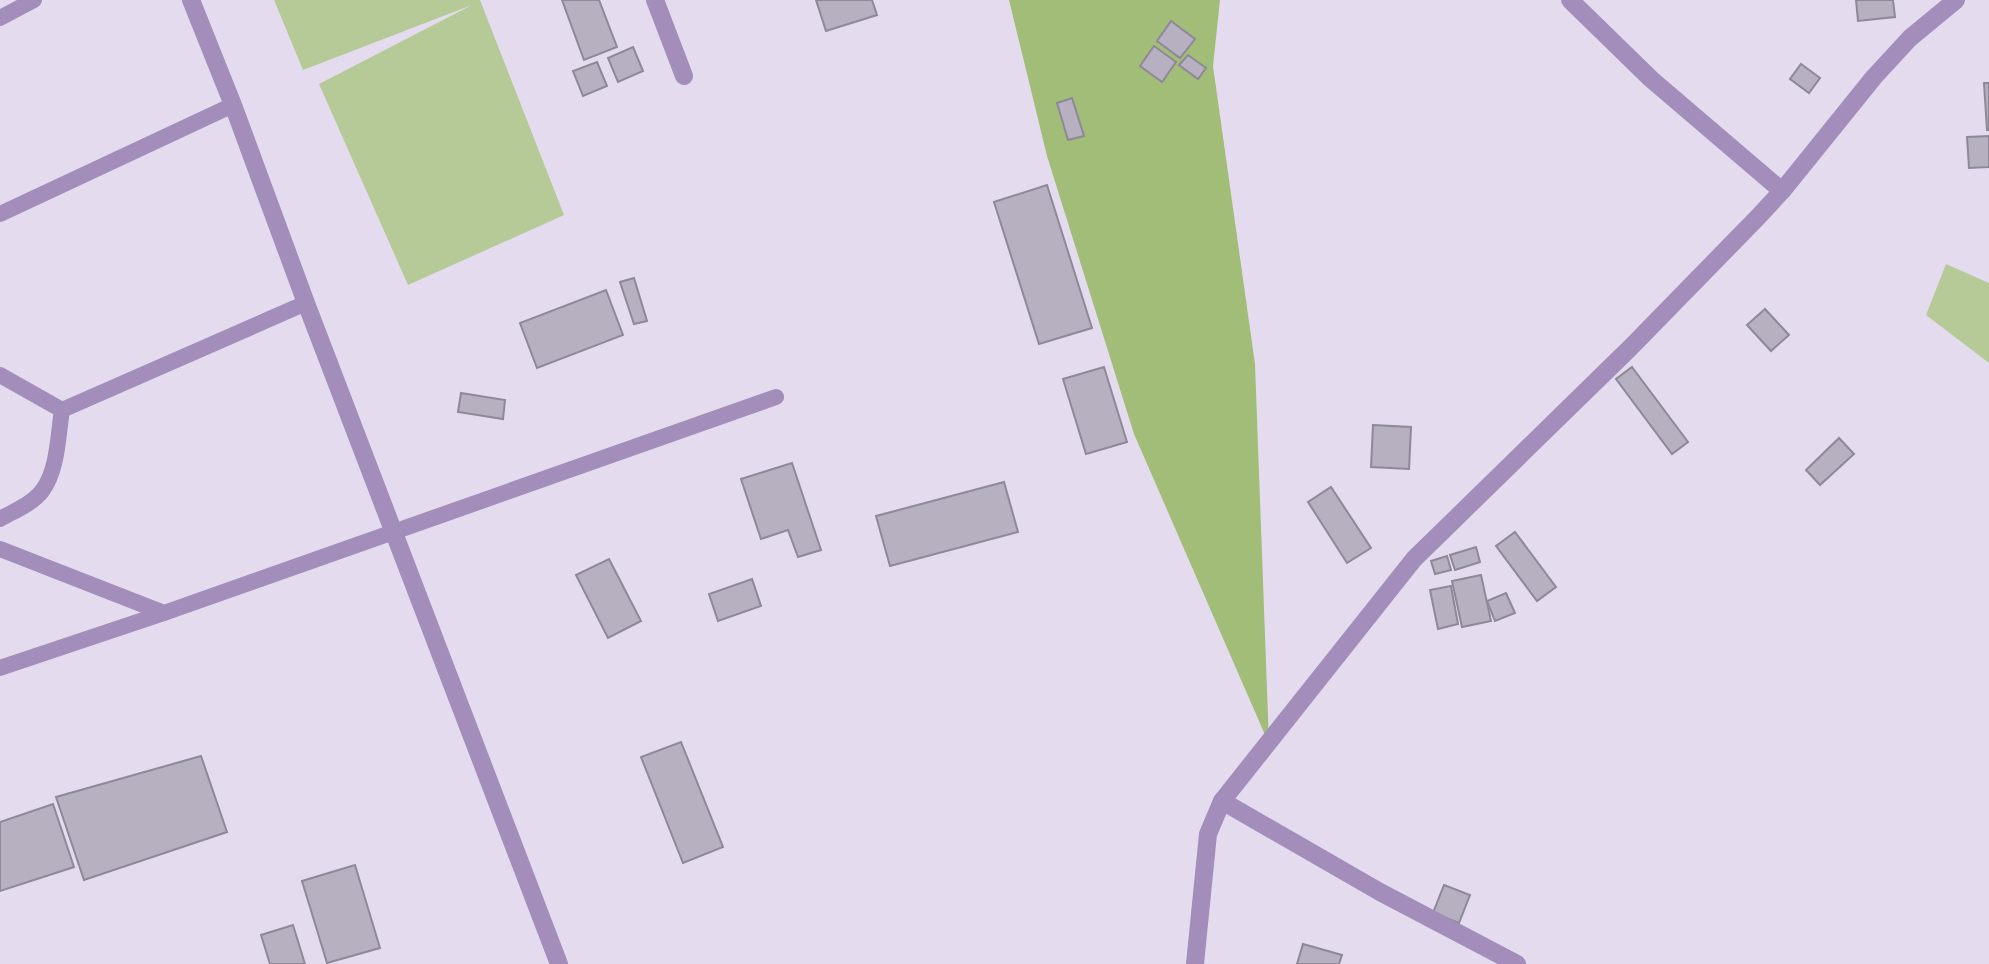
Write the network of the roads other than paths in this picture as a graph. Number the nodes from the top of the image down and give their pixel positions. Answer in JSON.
{"nodes":[{"id":1,"x":34,"y":0,"type":"edge"},
{"id":2,"x":191,"y":0,"type":"edge"},
{"id":3,"x":655,"y":0,"type":"edge"},
{"id":4,"x":1570,"y":0,"type":"edge"},
{"id":5,"x":1955,"y":0,"type":"edge"},
{"id":6,"x":0,"y":18,"type":"edge"},
{"id":7,"x":684,"y":76,"type":"dead end"},
{"id":8,"x":233,"y":105,"type":"junction"},
{"id":9,"x":1782,"y":191,"type":"junction"},
{"id":10,"x":0,"y":214,"type":"edge"},
{"id":11,"x":306,"y":303,"type":"junction"},
{"id":12,"x":0,"y":375,"type":"edge"},
{"id":13,"x":776,"y":397,"type":"dead end"},
{"id":14,"x":62,"y":410,"type":"junction"},
{"id":15,"x":0,"y":519,"type":"edge"},
{"id":16,"x":393,"y":531,"type":"junction"},
{"id":17,"x":0,"y":549,"type":"edge"},
{"id":18,"x":163,"y":613,"type":"junction"},
{"id":19,"x":0,"y":668,"type":"edge"},
{"id":20,"x":1222,"y":801,"type":"junction"},
{"id":21,"x":559,"y":964,"type":"edge"},
{"id":22,"x":1195,"y":964,"type":"edge"},
{"id":23,"x":1517,"y":964,"type":"edge"}],
"edges":[{"from":1,"to":6,"type":"lane"},
{"from":2,"to":8,"type":"street"},
{"from":3,"to":7,"type":"street"},
{"from":4,"to":9,"type":"street"},
{"from":5,"to":9,"type":"street"},
{"from":8,"to":10,"type":"lane"},
{"from":8,"to":11,"type":"street"},
{"from":9,"to":20,"type":"street"},
{"from":11,"to":14,"type":"lane"},
{"from":11,"to":16,"type":"street"},
{"from":12,"to":14,"type":"lane"},
{"from":13,"to":16,"type":"lane"},
{"from":14,"to":15,"type":"lane"},
{"from":16,"to":18,"type":"lane"},
{"from":16,"to":21,"type":"street"},
{"from":17,"to":18,"type":"lane"},
{"from":18,"to":19,"type":"lane"},
{"from":20,"to":22,"type":"street"},
{"from":20,"to":23,"type":"street"}]}
